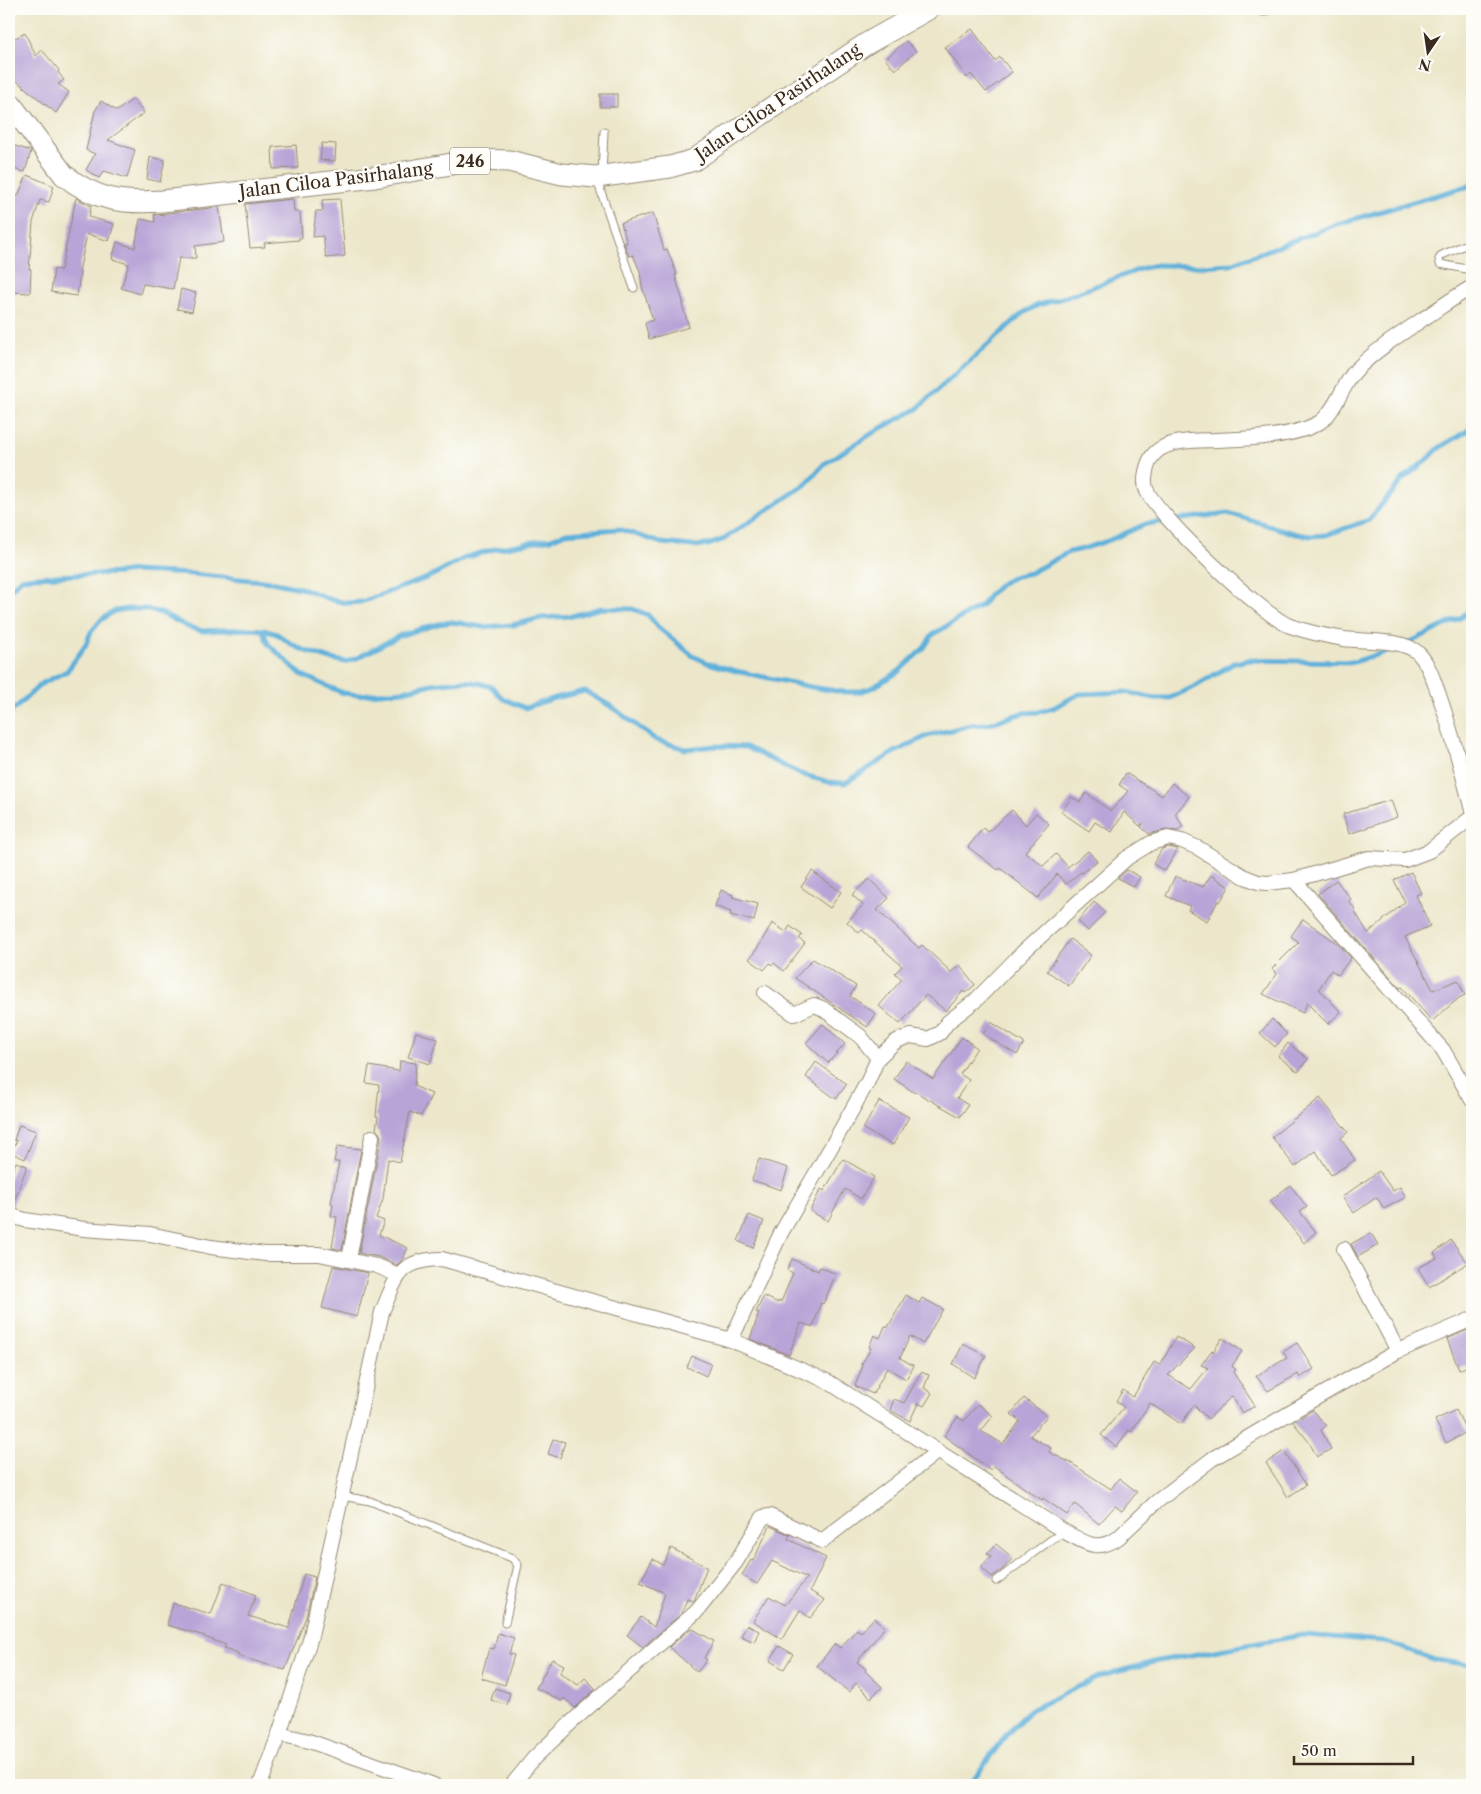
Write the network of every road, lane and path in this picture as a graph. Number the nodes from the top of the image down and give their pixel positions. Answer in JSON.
{"nodes":[{"id":1,"x":928,"y":9,"type":"edge"},
{"id":2,"x":10,"y":109,"type":"edge"},
{"id":3,"x":604,"y":132,"type":"dead end"},
{"id":4,"x":599,"y":177,"type":"junction"},
{"id":5,"x":1472,"y":242,"type":"edge"},
{"id":6,"x":1472,"y":270,"type":"edge"},
{"id":7,"x":1472,"y":287,"type":"edge"},
{"id":8,"x":634,"y":288,"type":"dead end"},
{"id":9,"x":1472,"y":810,"type":"edge"},
{"id":10,"x":1472,"y":817,"type":"edge"},
{"id":11,"x":1294,"y":880,"type":"junction"},
{"id":12,"x":766,"y":993,"type":"dead end"},
{"id":13,"x":878,"y":1058,"type":"junction"},
{"id":14,"x":1472,"y":1100,"type":"edge"},
{"id":15,"x":372,"y":1137,"type":"dead end"},
{"id":16,"x":9,"y":1215,"type":"edge"},
{"id":17,"x":1344,"y":1249,"type":"dead end"},
{"id":18,"x":349,"y":1259,"type":"junction"},
{"id":19,"x":398,"y":1276,"type":"junction"},
{"id":20,"x":1472,"y":1320,"type":"edge"},
{"id":21,"x":731,"y":1340,"type":"junction"},
{"id":22,"x":1398,"y":1351,"type":"junction"},
{"id":23,"x":937,"y":1452,"type":"junction"},
{"id":24,"x":342,"y":1496,"type":"junction"},
{"id":25,"x":1065,"y":1532,"type":"junction"},
{"id":26,"x":996,"y":1581,"type":"dead end"},
{"id":27,"x":505,"y":1624,"type":"dead end"},
{"id":28,"x":279,"y":1734,"type":"junction"},
{"id":29,"x":260,"y":1785,"type":"edge"},
{"id":30,"x":434,"y":1785,"type":"edge"},
{"id":31,"x":512,"y":1785,"type":"edge"}],
"edges":[{"from":1,"to":4,"type":"main road","name":"Jalan Ciloa Pasirhalang","number":"246"},
{"from":2,"to":4,"type":"main road","name":"Jalan Ciloa Pasirhalang","number":"246"},
{"from":3,"to":4,"type":"lane"},
{"from":4,"to":8,"type":"lane"},
{"from":5,"to":6,"type":"lane"},
{"from":7,"to":9,"type":"street"},
{"from":10,"to":11,"type":"street"},
{"from":11,"to":13,"type":"street"},
{"from":11,"to":14,"type":"street"},
{"from":12,"to":13,"type":"street"},
{"from":13,"to":21,"type":"street"},
{"from":15,"to":18,"type":"street"},
{"from":16,"to":18,"type":"street"},
{"from":17,"to":22,"type":"street"},
{"from":18,"to":19,"type":"street"},
{"from":19,"to":21,"type":"street"},
{"from":19,"to":24,"type":"street"},
{"from":20,"to":22,"type":"street"},
{"from":21,"to":23,"type":"street"},
{"from":22,"to":25,"type":"street"},
{"from":23,"to":25,"type":"street"},
{"from":23,"to":31,"type":"street"},
{"from":24,"to":27,"type":"lane"},
{"from":24,"to":28,"type":"street"},
{"from":25,"to":26,"type":"lane"},
{"from":28,"to":29,"type":"street"},
{"from":28,"to":30,"type":"street"}]}
